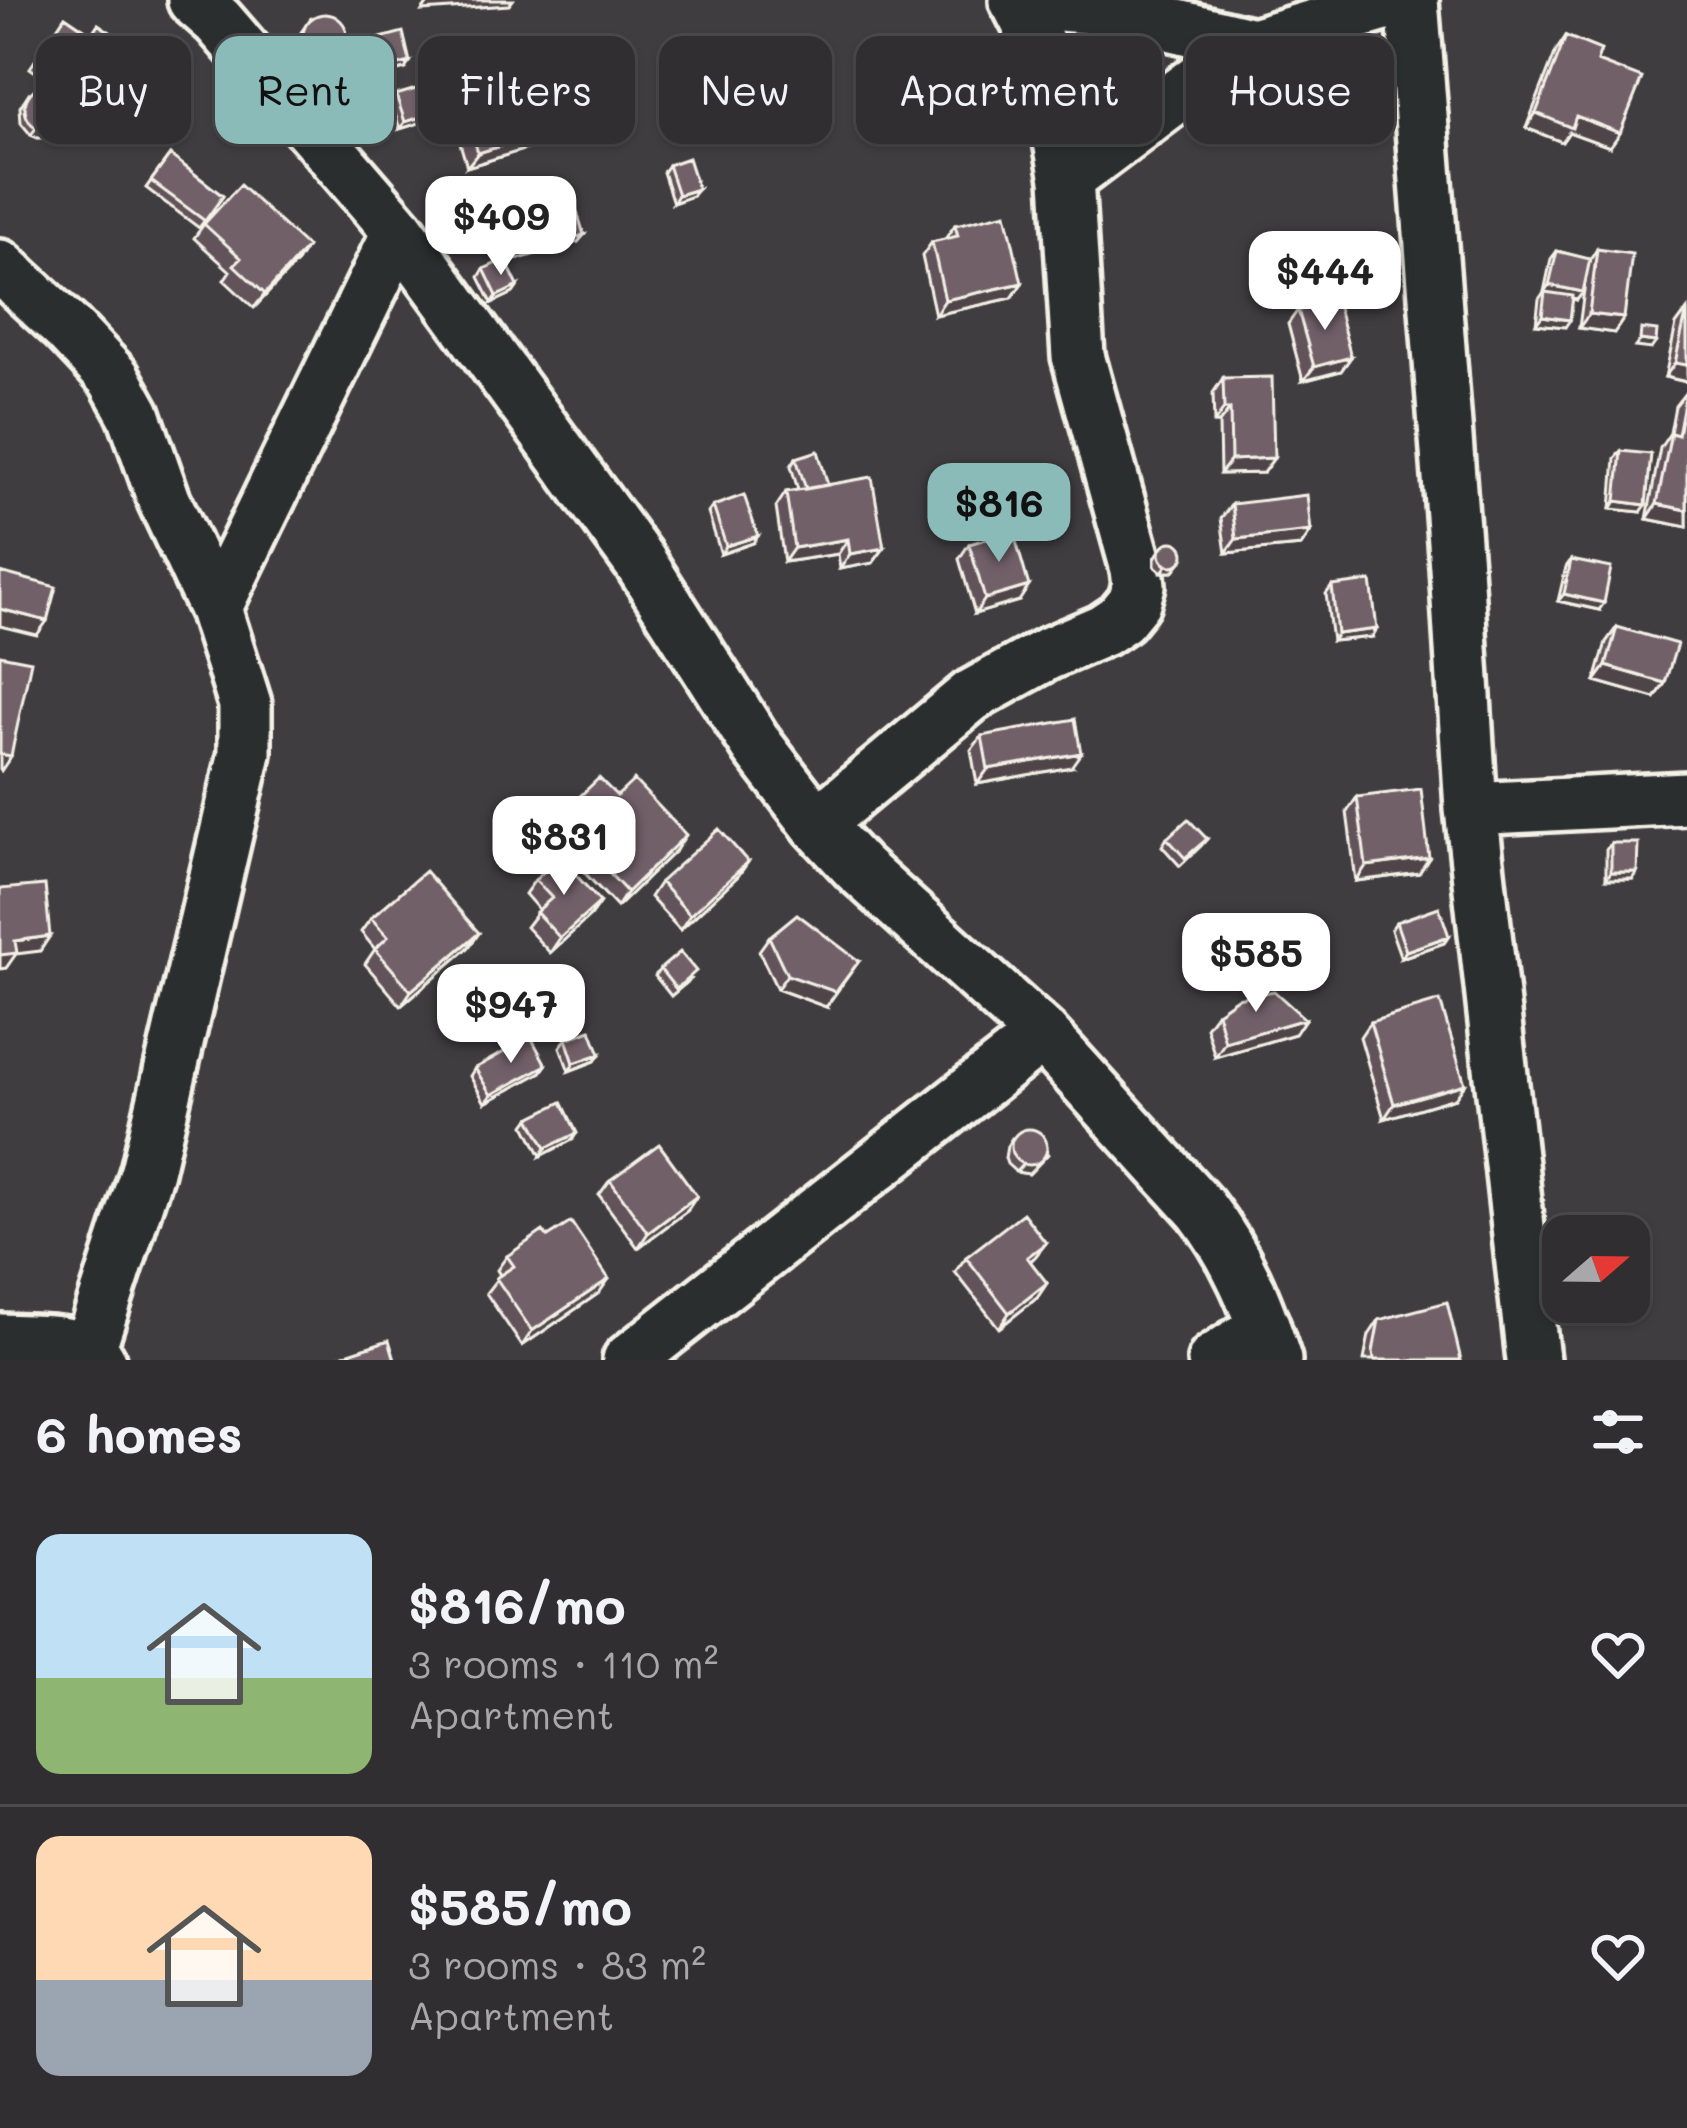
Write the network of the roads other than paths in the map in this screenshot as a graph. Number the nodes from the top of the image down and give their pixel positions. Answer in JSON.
{"nodes":[{"id":1,"x":194,"y":0,"type":"edge"},
{"id":2,"x":1016,"y":0,"type":"edge"},
{"id":3,"x":1401,"y":0,"type":"edge"},
{"id":4,"x":1412,"y":0,"type":"edge"},
{"id":5,"x":1219,"y":36,"type":"edge"},
{"id":6,"x":1280,"y":36,"type":"edge"},
{"id":7,"x":1186,"y":89,"type":"edge"},
{"id":8,"x":1066,"y":179,"type":"junction"},
{"id":9,"x":399,"y":231,"type":"junction"},
{"id":10,"x":0,"y":266,"type":"edge"},
{"id":11,"x":215,"y":609,"type":"junction"},
{"id":12,"x":1687,"y":798,"type":"edge"},
{"id":13,"x":1471,"y":809,"type":"junction"},
{"id":14,"x":817,"y":824,"type":"junction"},
{"id":15,"x":1043,"y":1035,"type":"junction"},
{"id":16,"x":0,"y":1340,"type":"edge"},
{"id":17,"x":1269,"y":1343,"type":"edge"},
{"id":18,"x":94,"y":1355,"type":"edge"},
{"id":19,"x":629,"y":1360,"type":"edge"},
{"id":20,"x":1214,"y":1360,"type":"edge"},
{"id":21,"x":1533,"y":1360,"type":"edge"}],
"edges":[{"from":1,"to":9,"type":"street"},
{"from":2,"to":5,"type":"street"},
{"from":2,"to":8,"type":"street"},
{"from":3,"to":6,"type":"street"},
{"from":4,"to":13,"type":"street"},
{"from":7,"to":8,"type":"street"},
{"from":8,"to":14,"type":"street"},
{"from":9,"to":11,"type":"street"},
{"from":9,"to":14,"type":"street"},
{"from":10,"to":11,"type":"street"},
{"from":11,"to":18,"type":"street"},
{"from":12,"to":13,"type":"street"},
{"from":13,"to":21,"type":"street"},
{"from":14,"to":15,"type":"street"},
{"from":15,"to":17,"type":"street"},
{"from":15,"to":19,"type":"street"},
{"from":16,"to":18,"type":"street"},
{"from":17,"to":20,"type":"street"}]}
